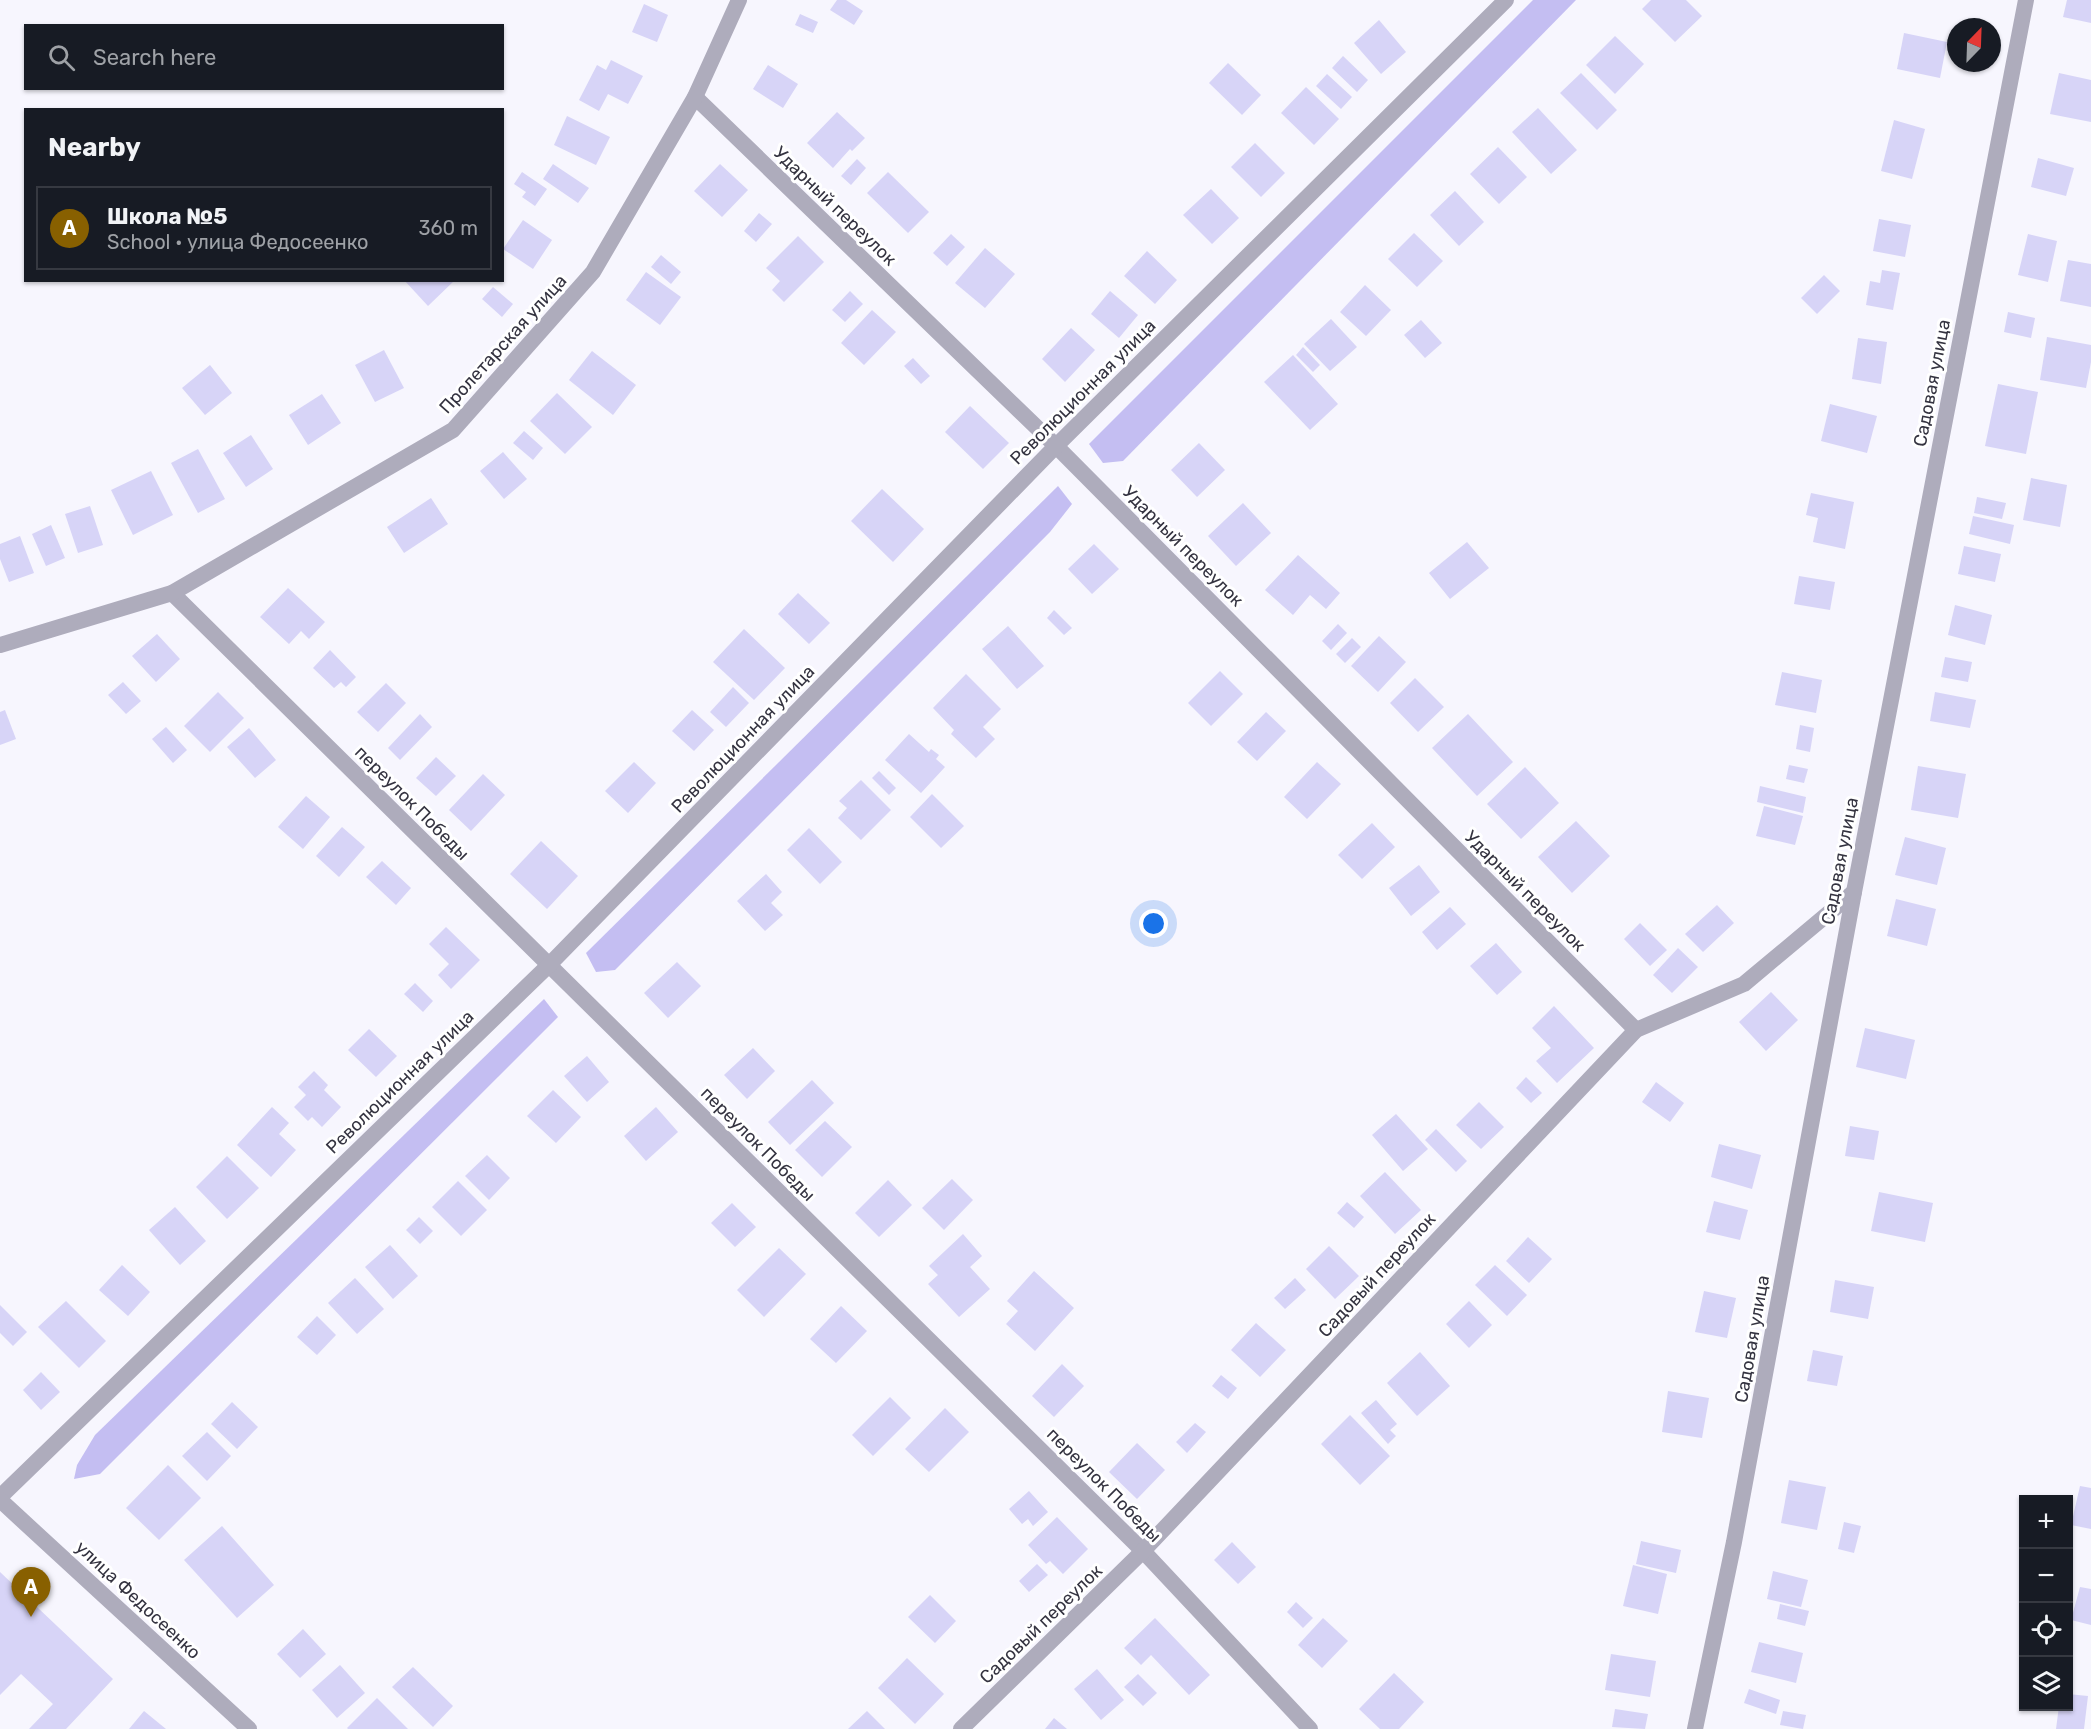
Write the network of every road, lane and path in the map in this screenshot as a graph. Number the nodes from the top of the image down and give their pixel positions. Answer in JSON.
{"nodes":[{"id":1,"x":739,"y":0,"type":"edge"},
{"id":2,"x":1506,"y":0,"type":"edge"},
{"id":3,"x":2026,"y":0,"type":"edge"},
{"id":4,"x":695,"y":97,"type":"junction"},
{"id":5,"x":1056,"y":446,"type":"junction"},
{"id":6,"x":172,"y":593,"type":"junction"},
{"id":7,"x":0,"y":645,"type":"edge"},
{"id":8,"x":1854,"y":892,"type":"junction"},
{"id":9,"x":549,"y":965,"type":"junction"},
{"id":10,"x":1636,"y":1030,"type":"junction"},
{"id":11,"x":0,"y":1499,"type":"edge"},
{"id":12,"x":1143,"y":1551,"type":"junction"},
{"id":13,"x":249,"y":1729,"type":"edge"},
{"id":14,"x":961,"y":1729,"type":"edge"},
{"id":15,"x":1310,"y":1729,"type":"edge"},
{"id":16,"x":1695,"y":1729,"type":"edge"}],
"edges":[{"from":1,"to":4,"type":"street","name":"Пролетарская улица"},
{"from":2,"to":5,"type":"street","name":"Революционная улица"},
{"from":3,"to":8,"type":"street","name":"Садовая улица"},
{"from":4,"to":5,"type":"street","name":"Ударный переулок"},
{"from":4,"to":6,"type":"street","name":"Пролетарская улица"},
{"from":5,"to":9,"type":"street","name":"Революционная улица"},
{"from":5,"to":10,"type":"street","name":"Ударный переулок"},
{"from":6,"to":7,"type":"street","name":"Пролетарская улица"},
{"from":6,"to":9,"type":"street","name":"переулок Победы"},
{"from":8,"to":10,"type":"street","name":"Садовый переулок"},
{"from":8,"to":16,"type":"street","name":"Садовая улица"},
{"from":9,"to":11,"type":"street","name":"Революционная улица"},
{"from":9,"to":12,"type":"street","name":"переулок Победы"},
{"from":10,"to":12,"type":"street","name":"Садовый переулок"},
{"from":11,"to":13,"type":"street","name":"улица Федосеенко"},
{"from":12,"to":14,"type":"street","name":"Садовый переулок"},
{"from":12,"to":15,"type":"street","name":"переулок Победы"}]}
